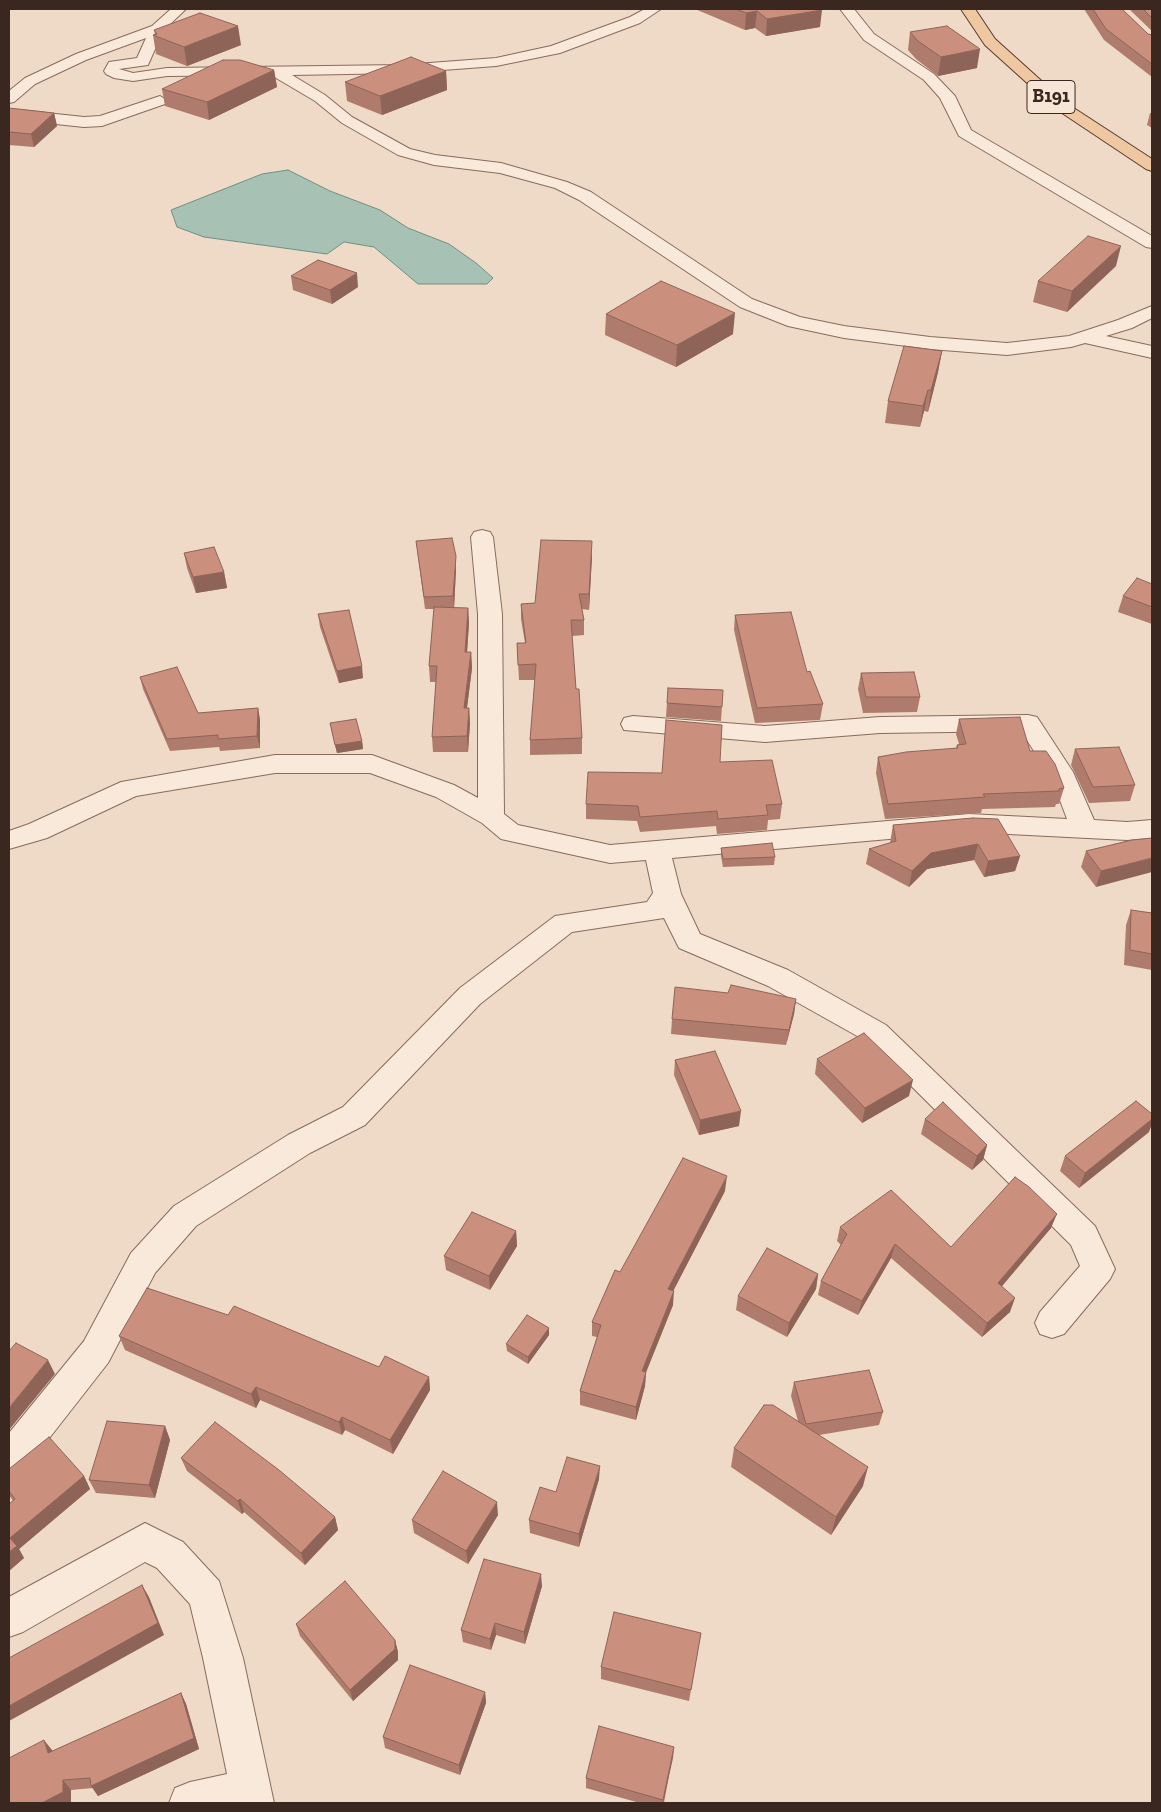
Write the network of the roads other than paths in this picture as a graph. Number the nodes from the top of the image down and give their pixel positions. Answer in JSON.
{"nodes":[{"id":1,"x":179,"y":9,"type":"edge"},
{"id":2,"x":654,"y":9,"type":"edge"},
{"id":3,"x":847,"y":9,"type":"edge"},
{"id":4,"x":968,"y":9,"type":"edge"},
{"id":5,"x":157,"y":29,"type":"junction"},
{"id":6,"x":275,"y":70,"type":"junction"},
{"id":7,"x":9,"y":99,"type":"edge"},
{"id":8,"x":160,"y":102,"type":"dead end"},
{"id":9,"x":9,"y":114,"type":"edge"},
{"id":10,"x":1152,"y":166,"type":"edge"},
{"id":11,"x":1152,"y":243,"type":"edge"},
{"id":12,"x":1152,"y":311,"type":"edge"},
{"id":13,"x":1083,"y":337,"type":"junction"},
{"id":14,"x":1152,"y":352,"type":"edge"},
{"id":15,"x":482,"y":537,"type":"dead end"},
{"id":16,"x":632,"y":724,"type":"dead end"},
{"id":17,"x":491,"y":817,"type":"junction"},
{"id":18,"x":1084,"y":828,"type":"junction"},
{"id":19,"x":1152,"y":829,"type":"edge"},
{"id":20,"x":9,"y":840,"type":"edge"},
{"id":21,"x":657,"y":850,"type":"junction"},
{"id":22,"x":667,"y":894,"type":"junction"},
{"id":23,"x":1052,"y":1323,"type":"dead end"},
{"id":24,"x":9,"y":1461,"type":"edge"},
{"id":25,"x":9,"y":1618,"type":"edge"},
{"id":26,"x":251,"y":1796,"type":"edge"},
{"id":27,"x":190,"y":1803,"type":"edge"}],
"edges":[{"from":1,"to":5,"type":"street"},
{"from":2,"to":6,"type":"street"},
{"from":3,"to":11,"type":"street"},
{"from":4,"to":10,"type":"main road","number":"B191"},
{"from":5,"to":6,"type":"street"},
{"from":5,"to":7,"type":"street"},
{"from":6,"to":13,"type":"street"},
{"from":8,"to":9,"type":"street"},
{"from":12,"to":13,"type":"street"},
{"from":13,"to":14,"type":"street"},
{"from":15,"to":17,"type":"street"},
{"from":16,"to":18,"type":"street"},
{"from":17,"to":20,"type":"street"},
{"from":17,"to":21,"type":"street"},
{"from":18,"to":19,"type":"street"},
{"from":18,"to":21,"type":"street"},
{"from":21,"to":22,"type":"street"},
{"from":22,"to":23,"type":"street"},
{"from":22,"to":24,"type":"street"},
{"from":25,"to":26,"type":"street"},
{"from":26,"to":27,"type":"street"}]}
